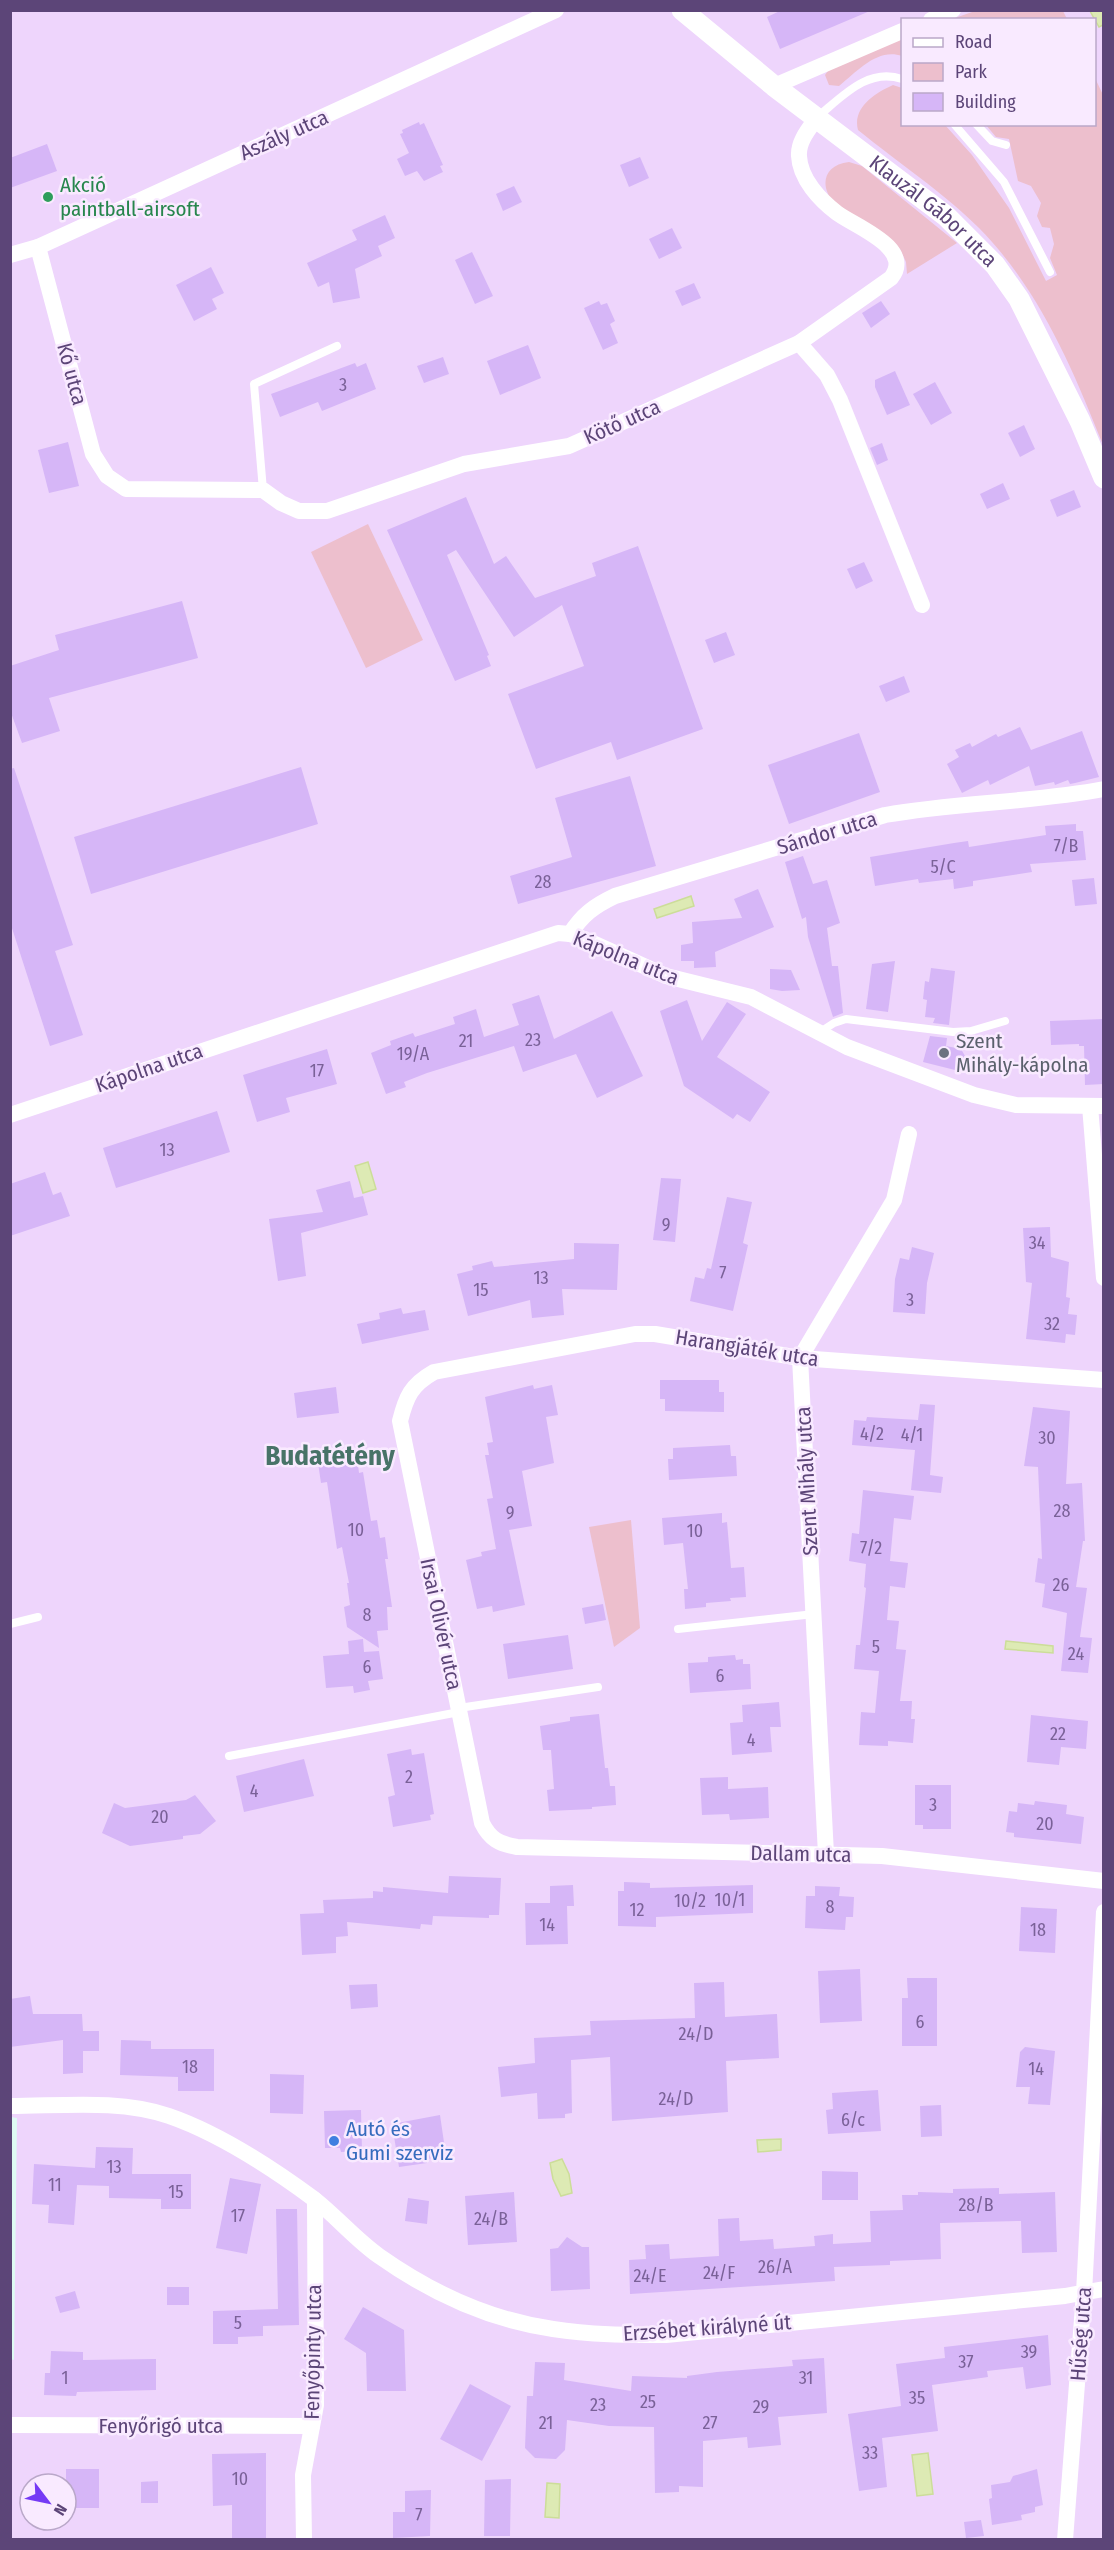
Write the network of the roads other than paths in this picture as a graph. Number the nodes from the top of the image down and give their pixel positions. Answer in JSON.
{"nodes":[{"id":1,"x":556,"y":10,"type":"edge"},
{"id":2,"x":682,"y":10,"type":"edge"},
{"id":3,"x":952,"y":10,"type":"edge"},
{"id":4,"x":935,"y":18,"type":"edge"},
{"id":5,"x":901,"y":32,"type":"edge"},
{"id":6,"x":901,"y":73,"type":"edge"},
{"id":7,"x":889,"y":75,"type":"junction"},
{"id":8,"x":901,"y":78,"type":"edge"},
{"id":9,"x":774,"y":86,"type":"junction"},
{"id":10,"x":816,"y":118,"type":"junction"},
{"id":11,"x":956,"y":126,"type":"edge"},
{"id":12,"x":978,"y":126,"type":"edge"},
{"id":13,"x":1006,"y":145,"type":"dead end"},
{"id":14,"x":38,"y":247,"type":"junction"},
{"id":15,"x":10,"y":255,"type":"edge"},
{"id":16,"x":1050,"y":272,"type":"dead end"},
{"id":17,"x":799,"y":343,"type":"junction"},
{"id":18,"x":337,"y":346,"type":"dead end"},
{"id":19,"x":1104,"y":478,"type":"edge"},
{"id":20,"x":263,"y":490,"type":"junction"},
{"id":21,"x":922,"y":605,"type":"dead end"},
{"id":22,"x":1104,"y":789,"type":"edge"},
{"id":23,"x":570,"y":934,"type":"junction"},
{"id":24,"x":1005,"y":1021,"type":"dead end"},
{"id":25,"x":820,"y":1032,"type":"junction"},
{"id":26,"x":1097,"y":1106,"type":"edge"},
{"id":27,"x":10,"y":1114,"type":"edge"},
{"id":28,"x":909,"y":1134,"type":"dead end"},
{"id":29,"x":1104,"y":1278,"type":"edge"},
{"id":30,"x":800,"y":1358,"type":"junction"},
{"id":31,"x":1104,"y":1380,"type":"edge"},
{"id":32,"x":406,"y":1400,"type":"joint"},
{"id":33,"x":814,"y":1614,"type":"junction"},
{"id":34,"x":38,"y":1617,"type":"dead end"},
{"id":35,"x":10,"y":1624,"type":"edge"},
{"id":36,"x":678,"y":1629,"type":"dead end"},
{"id":37,"x":598,"y":1687,"type":"dead end"},
{"id":38,"x":459,"y":1710,"type":"junction"},
{"id":39,"x":229,"y":1756,"type":"dead end"},
{"id":40,"x":498,"y":1843,"type":"joint"},
{"id":41,"x":826,"y":1854,"type":"junction"},
{"id":42,"x":1104,"y":1881,"type":"edge"},
{"id":43,"x":1104,"y":1912,"type":"edge"},
{"id":44,"x":10,"y":2106,"type":"edge"},
{"id":45,"x":315,"y":2200,"type":"junction"},
{"id":46,"x":1104,"y":2289,"type":"edge"},
{"id":47,"x":1084,"y":2294,"type":"junction"},
{"id":48,"x":10,"y":2425,"type":"edge"},
{"id":49,"x":312,"y":2426,"type":"junction"},
{"id":50,"x":304,"y":2540,"type":"edge"},
{"id":51,"x":1065,"y":2540,"type":"edge"}],
"edges":[{"from":1,"to":14,"type":"street","name":"Aszály utca"},
{"from":2,"to":9,"type":"street","name":"Klauzál Gábor utca"},
{"from":3,"to":4,"type":"street"},
{"from":5,"to":9,"type":"street"},
{"from":6,"to":7,"type":"lane"},
{"from":7,"to":8,"type":"lane"},
{"from":7,"to":10,"type":"lane"},
{"from":9,"to":10,"type":"street","name":"Klauzál Gábor utca"},
{"from":10,"to":17,"type":"street","name":"Kötő utca"},
{"from":10,"to":19,"type":"street","name":"Klauzál Gábor utca"},
{"from":11,"to":16,"type":"lane"},
{"from":12,"to":13,"type":"lane"},
{"from":14,"to":15,"type":"street","name":"Aszály utca"},
{"from":14,"to":20,"type":"street","name":"Kő utca"},
{"from":17,"to":20,"type":"street","name":"Kötő utca"},
{"from":17,"to":21,"type":"street"},
{"from":18,"to":20,"type":"lane"},
{"from":22,"to":23,"type":"street","name":"Sándor utca"},
{"from":23,"to":25,"type":"street","name":"Kápolna utca"},
{"from":23,"to":27,"type":"street","name":"Kápolna utca"},
{"from":24,"to":25,"type":"lane"},
{"from":25,"to":26,"type":"street","name":"Kápolna utca"},
{"from":26,"to":29,"type":"street"},
{"from":28,"to":30,"type":"street"},
{"from":30,"to":31,"type":"street","name":"Harangjáték utca"},
{"from":30,"to":32,"type":"street","name":"Harangjáték utca"},
{"from":30,"to":33,"type":"street","name":"Szent Mihály utca"},
{"from":32,"to":38,"type":"street","name":"Irsai Olivér utca"},
{"from":33,"to":36,"type":"lane"},
{"from":33,"to":41,"type":"street","name":"Szent Mihály utca"},
{"from":34,"to":35,"type":"lane"},
{"from":37,"to":38,"type":"lane"},
{"from":38,"to":39,"type":"lane"},
{"from":38,"to":40,"type":"street","name":"Irsai Olivér utca"},
{"from":40,"to":41,"type":"street","name":"Dallam utca"},
{"from":41,"to":42,"type":"street","name":"Dallam utca"},
{"from":43,"to":47,"type":"street","name":"Hűség utca"},
{"from":44,"to":45,"type":"street","name":"Erzsébet királyné út"},
{"from":45,"to":47,"type":"street","name":"Erzsébet királyné út"},
{"from":45,"to":49,"type":"street","name":"Fenyőpinty utca"},
{"from":46,"to":47,"type":"street","name":"Erzsébet királyné út"},
{"from":47,"to":51,"type":"street","name":"Hűség utca"},
{"from":48,"to":49,"type":"street","name":"Fenyőrigó utca"},
{"from":49,"to":50,"type":"street","name":"Fenyőpinty utca"}]}
